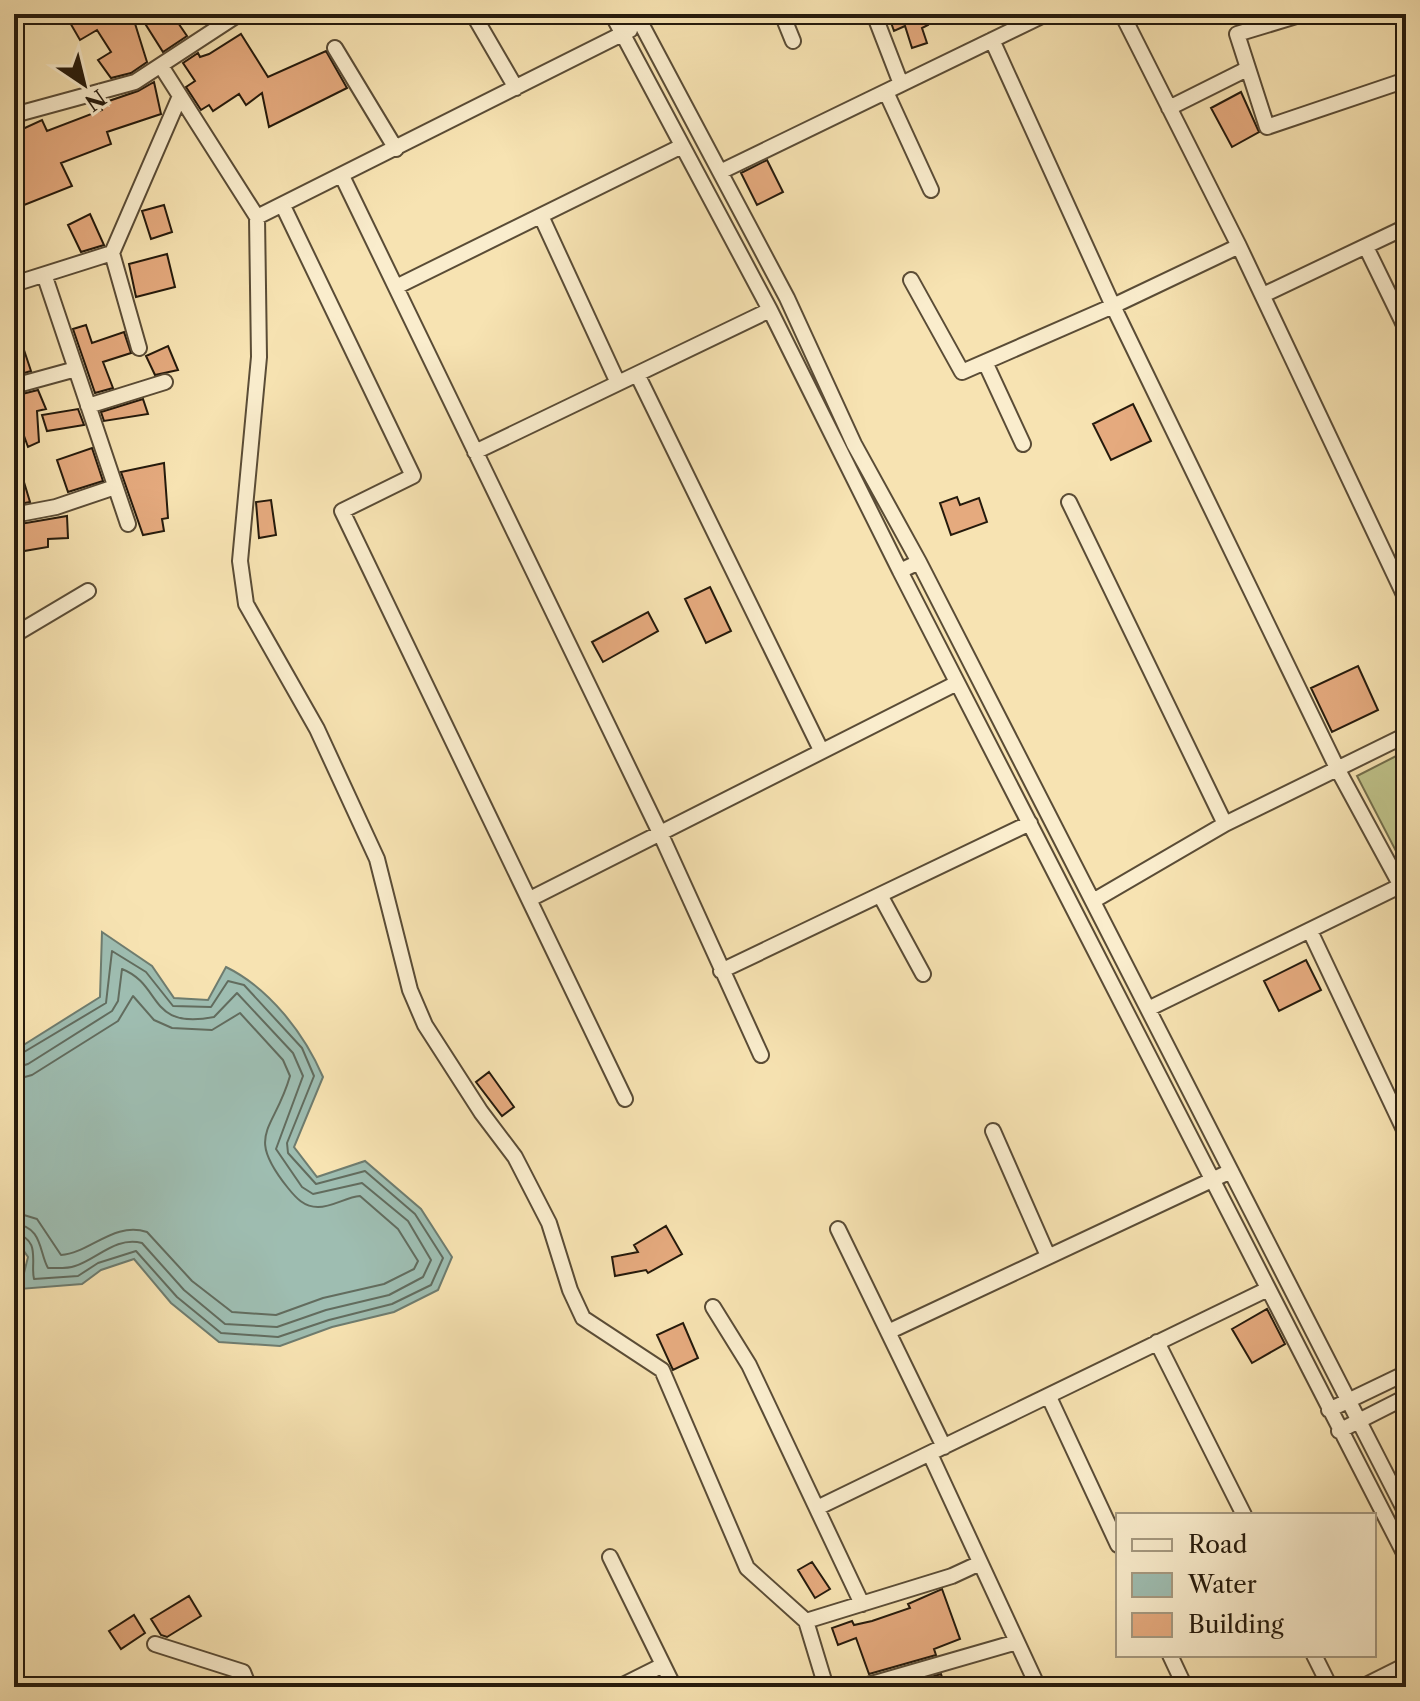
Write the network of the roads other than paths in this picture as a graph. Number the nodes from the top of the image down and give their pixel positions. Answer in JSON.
{"nodes":[{"id":1,"x":239,"y":14,"type":"edge"},
{"id":2,"x":473,"y":14,"type":"edge"},
{"id":3,"x":612,"y":14,"type":"edge"},
{"id":4,"x":782,"y":14,"type":"edge"},
{"id":5,"x":874,"y":14,"type":"edge"},
{"id":6,"x":1046,"y":14,"type":"edge"},
{"id":7,"x":1122,"y":14,"type":"edge"},
{"id":8,"x":1303,"y":14,"type":"edge"},
{"id":9,"x":638,"y":19,"type":"edge"},
{"id":10,"x":622,"y":34,"type":"junction"},
{"id":11,"x":992,"y":40,"type":"junction"},
{"id":12,"x":793,"y":41,"type":"dead end"},
{"id":13,"x":335,"y":48,"type":"dead end"},
{"id":14,"x":161,"y":66,"type":"junction"},
{"id":15,"x":1247,"y":69,"type":"junction"},
{"id":16,"x":1406,"y":80,"type":"edge"},
{"id":17,"x":901,"y":84,"type":"junction"},
{"id":18,"x":516,"y":88,"type":"junction"},
{"id":19,"x":886,"y":92,"type":"junction"},
{"id":20,"x":180,"y":96,"type":"junction"},
{"id":21,"x":1169,"y":108,"type":"junction"},
{"id":22,"x":14,"y":115,"type":"edge"},
{"id":23,"x":682,"y":146,"type":"junction"},
{"id":24,"x":396,"y":149,"type":"junction"},
{"id":25,"x":720,"y":172,"type":"junction"},
{"id":26,"x":342,"y":176,"type":"junction"},
{"id":27,"x":931,"y":190,"type":"dead end"},
{"id":28,"x":283,"y":206,"type":"junction"},
{"id":29,"x":541,"y":216,"type":"junction"},
{"id":30,"x":257,"y":217,"type":"junction"},
{"id":31,"x":1406,"y":227,"type":"edge"},
{"id":32,"x":1239,"y":246,"type":"junction"},
{"id":33,"x":1366,"y":247,"type":"junction"},
{"id":34,"x":112,"y":253,"type":"junction"},
{"id":35,"x":45,"y":277,"type":"junction"},
{"id":36,"x":911,"y":280,"type":"dead end"},
{"id":37,"x":14,"y":284,"type":"edge"},
{"id":38,"x":396,"y":287,"type":"junction"},
{"id":39,"x":1263,"y":295,"type":"junction"},
{"id":40,"x":1113,"y":306,"type":"junction"},
{"id":41,"x":770,"y":310,"type":"junction"},
{"id":42,"x":1406,"y":329,"type":"edge"},
{"id":43,"x":139,"y":348,"type":"dead end"},
{"id":44,"x":985,"y":362,"type":"junction"},
{"id":45,"x":76,"y":369,"type":"junction"},
{"id":46,"x":637,"y":374,"type":"junction"},
{"id":47,"x":165,"y":382,"type":"dead end"},
{"id":48,"x":618,"y":383,"type":"junction"},
{"id":49,"x":14,"y":386,"type":"edge"},
{"id":50,"x":88,"y":406,"type":"junction"},
{"id":51,"x":1023,"y":444,"type":"dead end"},
{"id":52,"x":847,"y":447,"type":"junction"},
{"id":53,"x":475,"y":452,"type":"junction"},
{"id":54,"x":115,"y":487,"type":"junction"},
{"id":55,"x":1069,"y":502,"type":"dead end"},
{"id":56,"x":14,"y":515,"type":"edge"},
{"id":57,"x":128,"y":524,"type":"dead end"},
{"id":58,"x":919,"y":562,"type":"junction"},
{"id":59,"x":900,"y":571,"type":"junction"},
{"id":60,"x":88,"y":591,"type":"dead end"},
{"id":61,"x":1406,"y":599,"type":"edge"},
{"id":62,"x":14,"y":635,"type":"edge"},
{"id":63,"x":957,"y":683,"type":"junction"},
{"id":64,"x":1406,"y":735,"type":"edge"},
{"id":65,"x":821,"y":750,"type":"junction"},
{"id":66,"x":1338,"y":770,"type":"junction"},
{"id":67,"x":1030,"y":823,"type":"junction"},
{"id":68,"x":1225,"y":824,"type":"junction"},
{"id":69,"x":661,"y":835,"type":"junction"},
{"id":70,"x":1403,"y":885,"type":"edge"},
{"id":71,"x":880,"y":895,"type":"junction"},
{"id":72,"x":530,"y":899,"type":"junction"},
{"id":73,"x":1093,"y":901,"type":"junction"},
{"id":74,"x":1310,"y":931,"type":"junction"},
{"id":75,"x":721,"y":971,"type":"junction"},
{"id":76,"x":923,"y":974,"type":"dead end"},
{"id":77,"x":1148,"y":1009,"type":"junction"},
{"id":78,"x":761,"y":1055,"type":"dead end"},
{"id":79,"x":625,"y":1099,"type":"dead end"},
{"id":80,"x":993,"y":1131,"type":"dead end"},
{"id":81,"x":1406,"y":1134,"type":"edge"},
{"id":82,"x":1231,"y":1171,"type":"junction"},
{"id":83,"x":1212,"y":1181,"type":"junction"},
{"id":84,"x":838,"y":1229,"type":"dead end"},
{"id":85,"x":1048,"y":1256,"type":"junction"},
{"id":86,"x":1268,"y":1289,"type":"junction"},
{"id":87,"x":713,"y":1307,"type":"dead end"},
{"id":88,"x":888,"y":1332,"type":"junction"},
{"id":89,"x":1157,"y":1342,"type":"junction"},
{"id":90,"x":1406,"y":1373,"type":"edge"},
{"id":91,"x":1049,"y":1397,"type":"junction"},
{"id":92,"x":1406,"y":1397,"type":"edge"},
{"id":93,"x":1349,"y":1401,"type":"junction"},
{"id":94,"x":1329,"y":1410,"type":"junction"},
{"id":95,"x":1359,"y":1421,"type":"junction"},
{"id":96,"x":1339,"y":1431,"type":"junction"},
{"id":97,"x":937,"y":1450,"type":"junction"},
{"id":98,"x":817,"y":1508,"type":"junction"},
{"id":99,"x":1243,"y":1513,"type":"edge"},
{"id":100,"x":1406,"y":1513,"type":"edge"},
{"id":101,"x":1116,"y":1541,"type":"edge"},
{"id":102,"x":610,"y":1557,"type":"dead end"},
{"id":103,"x":1406,"y":1557,"type":"edge"},
{"id":104,"x":980,"y":1563,"type":"junction"},
{"id":105,"x":862,"y":1604,"type":"junction"},
{"id":106,"x":806,"y":1621,"type":"junction"},
{"id":107,"x":1017,"y":1642,"type":"junction"},
{"id":108,"x":155,"y":1644,"type":"dead end"},
{"id":109,"x":1171,"y":1657,"type":"edge"},
{"id":110,"x":1315,"y":1657,"type":"edge"},
{"id":111,"x":663,"y":1665,"type":"junction"},
{"id":112,"x":1406,"y":1665,"type":"edge"},
{"id":113,"x":909,"y":1680,"type":"edge"},
{"id":114,"x":249,"y":1687,"type":"edge"},
{"id":115,"x":619,"y":1687,"type":"edge"},
{"id":116,"x":674,"y":1687,"type":"edge"},
{"id":117,"x":826,"y":1687,"type":"edge"},
{"id":118,"x":861,"y":1687,"type":"edge"},
{"id":119,"x":1038,"y":1687,"type":"edge"},
{"id":120,"x":1185,"y":1687,"type":"edge"},
{"id":121,"x":1330,"y":1687,"type":"edge"},
{"id":122,"x":1362,"y":1687,"type":"edge"}],
"edges":[{"from":1,"to":14,"type":"street"},
{"from":2,"to":18,"type":"street"},
{"from":3,"to":10,"type":"street"},
{"from":4,"to":12,"type":"street"},
{"from":5,"to":17,"type":"street"},
{"from":6,"to":11,"type":"street"},
{"from":7,"to":21,"type":"street"},
{"from":8,"to":15,"type":"street"},
{"from":9,"to":10,"type":"street"},
{"from":9,"to":25,"type":"street"},
{"from":10,"to":18,"type":"street"},
{"from":10,"to":23,"type":"street"},
{"from":11,"to":17,"type":"street"},
{"from":11,"to":40,"type":"street"},
{"from":13,"to":24,"type":"street"},
{"from":14,"to":20,"type":"street"},
{"from":14,"to":22,"type":"street"},
{"from":15,"to":16,"type":"street"},
{"from":15,"to":21,"type":"street"},
{"from":17,"to":19,"type":"street"},
{"from":18,"to":24,"type":"street"},
{"from":19,"to":25,"type":"street"},
{"from":19,"to":27,"type":"street"},
{"from":20,"to":30,"type":"street"},
{"from":20,"to":34,"type":"street"},
{"from":21,"to":32,"type":"street"},
{"from":23,"to":29,"type":"street"},
{"from":23,"to":41,"type":"street"},
{"from":24,"to":26,"type":"street"},
{"from":25,"to":52,"type":"street"},
{"from":26,"to":28,"type":"street"},
{"from":26,"to":38,"type":"street"},
{"from":28,"to":30,"type":"street"},
{"from":28,"to":72,"type":"street"},
{"from":29,"to":38,"type":"street"},
{"from":29,"to":48,"type":"street"},
{"from":30,"to":106,"type":"street"},
{"from":31,"to":33,"type":"street"},
{"from":32,"to":39,"type":"street"},
{"from":32,"to":40,"type":"street"},
{"from":33,"to":39,"type":"street"},
{"from":33,"to":42,"type":"street"},
{"from":34,"to":35,"type":"street"},
{"from":34,"to":43,"type":"street"},
{"from":35,"to":37,"type":"street"},
{"from":35,"to":45,"type":"street"},
{"from":36,"to":44,"type":"street"},
{"from":38,"to":53,"type":"street"},
{"from":39,"to":61,"type":"street"},
{"from":40,"to":44,"type":"street"},
{"from":40,"to":66,"type":"street"},
{"from":41,"to":46,"type":"street"},
{"from":41,"to":52,"type":"street"},
{"from":44,"to":51,"type":"street"},
{"from":45,"to":49,"type":"street"},
{"from":45,"to":50,"type":"street"},
{"from":46,"to":48,"type":"street"},
{"from":46,"to":65,"type":"street"},
{"from":47,"to":50,"type":"street"},
{"from":48,"to":53,"type":"street"},
{"from":50,"to":54,"type":"street"},
{"from":52,"to":58,"type":"street"},
{"from":52,"to":59,"type":"street"},
{"from":53,"to":69,"type":"street"},
{"from":54,"to":56,"type":"street"},
{"from":54,"to":57,"type":"street"},
{"from":55,"to":68,"type":"street"},
{"from":58,"to":59,"type":"street"},
{"from":58,"to":73,"type":"street"},
{"from":59,"to":63,"type":"street"},
{"from":60,"to":62,"type":"street"},
{"from":63,"to":65,"type":"street"},
{"from":63,"to":67,"type":"street"},
{"from":64,"to":66,"type":"street"},
{"from":65,"to":69,"type":"street"},
{"from":66,"to":68,"type":"street"},
{"from":66,"to":70,"type":"street"},
{"from":67,"to":71,"type":"street"},
{"from":67,"to":83,"type":"street"},
{"from":68,"to":73,"type":"street"},
{"from":69,"to":72,"type":"street"},
{"from":69,"to":75,"type":"street"},
{"from":70,"to":74,"type":"street"},
{"from":71,"to":75,"type":"street"},
{"from":71,"to":76,"type":"street"},
{"from":72,"to":79,"type":"street"},
{"from":73,"to":77,"type":"street"},
{"from":74,"to":77,"type":"street"},
{"from":74,"to":81,"type":"street"},
{"from":75,"to":78,"type":"street"},
{"from":77,"to":82,"type":"street"},
{"from":80,"to":85,"type":"street"},
{"from":82,"to":83,"type":"street"},
{"from":82,"to":93,"type":"street"},
{"from":83,"to":85,"type":"street"},
{"from":83,"to":86,"type":"street"},
{"from":84,"to":88,"type":"street"},
{"from":85,"to":88,"type":"street"},
{"from":86,"to":89,"type":"street"},
{"from":86,"to":94,"type":"street"},
{"from":87,"to":98,"type":"street"},
{"from":88,"to":97,"type":"street"},
{"from":89,"to":91,"type":"street"},
{"from":89,"to":99,"type":"street"},
{"from":90,"to":93,"type":"street"},
{"from":91,"to":97,"type":"street"},
{"from":91,"to":101,"type":"street"},
{"from":92,"to":95,"type":"street"},
{"from":93,"to":94,"type":"street"},
{"from":93,"to":95,"type":"street"},
{"from":94,"to":96,"type":"street"},
{"from":95,"to":96,"type":"street"},
{"from":95,"to":100,"type":"street"},
{"from":96,"to":103,"type":"street"},
{"from":97,"to":98,"type":"street"},
{"from":97,"to":104,"type":"street"},
{"from":98,"to":105,"type":"street"},
{"from":102,"to":111,"type":"street"},
{"from":104,"to":105,"type":"street"},
{"from":104,"to":107,"type":"street"},
{"from":105,"to":106,"type":"street"},
{"from":106,"to":117,"type":"street"},
{"from":107,"to":113,"type":"street"},
{"from":107,"to":119,"type":"street"},
{"from":108,"to":114,"type":"street"},
{"from":109,"to":120,"type":"street"},
{"from":110,"to":121,"type":"street"},
{"from":111,"to":115,"type":"street"},
{"from":111,"to":116,"type":"street"},
{"from":112,"to":122,"type":"street"},
{"from":113,"to":118,"type":"street"}]}
